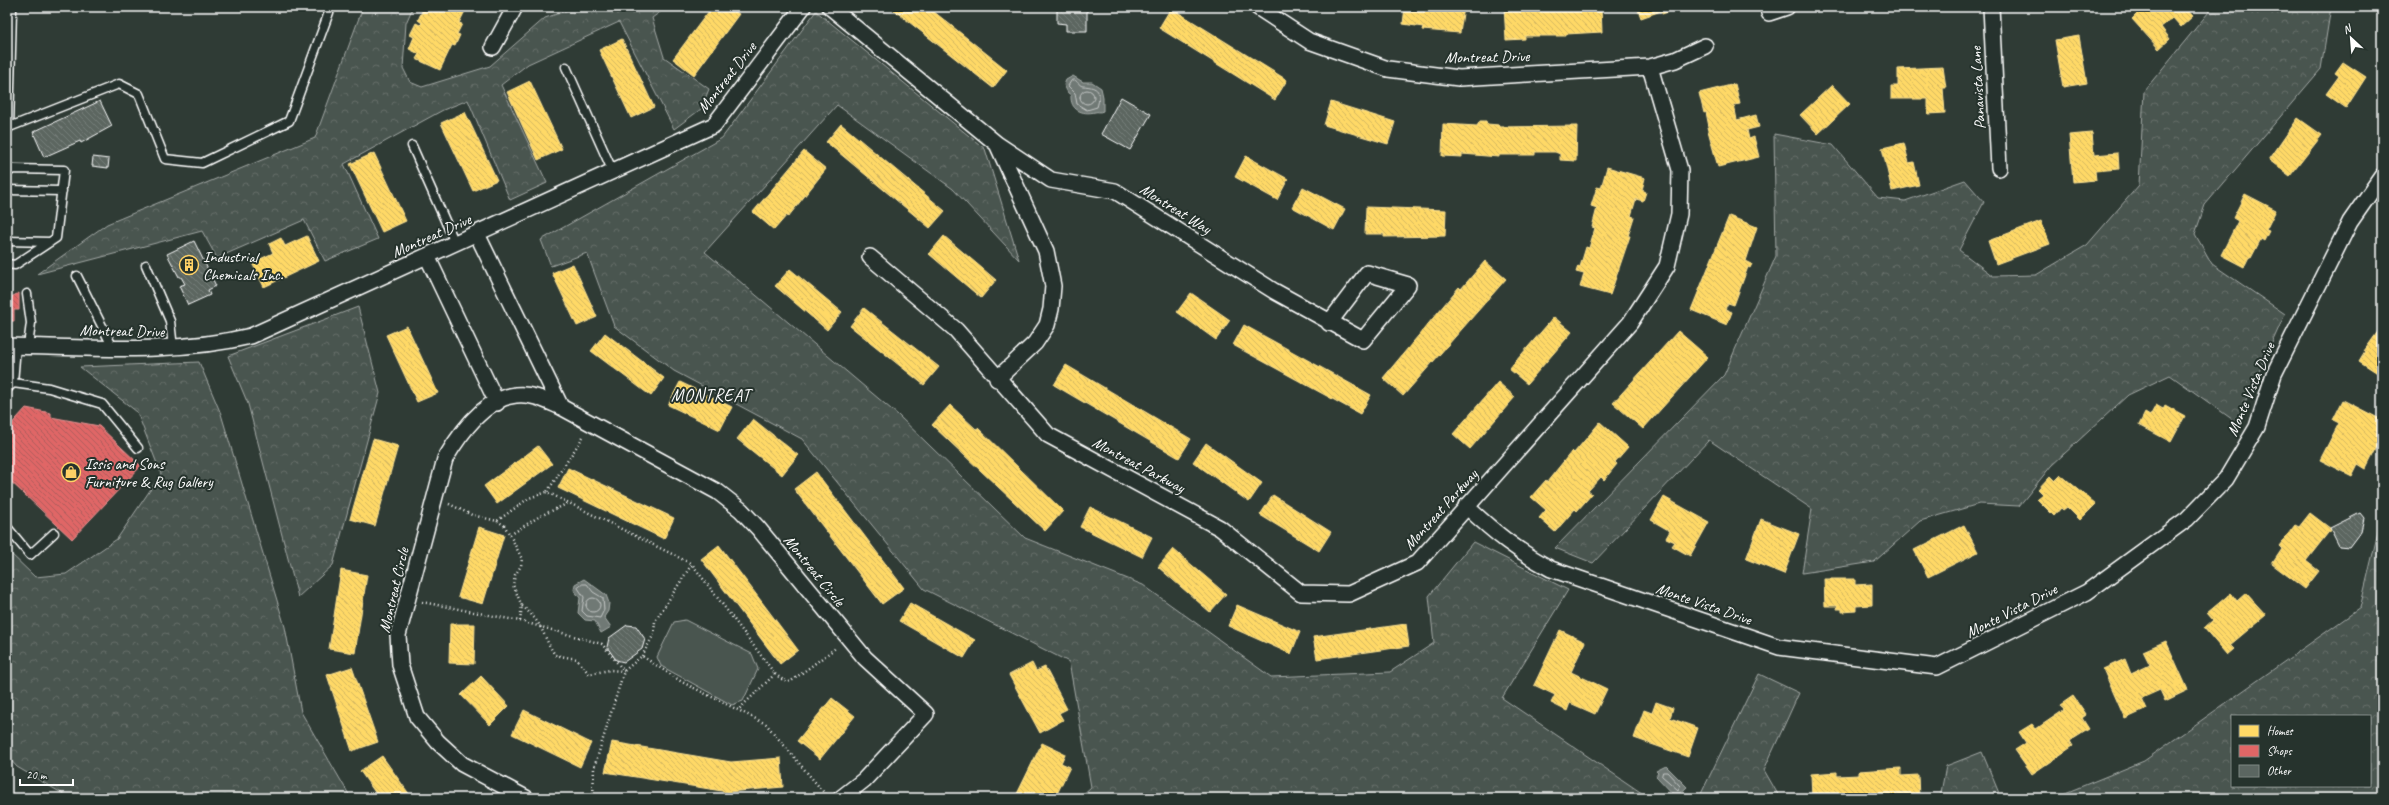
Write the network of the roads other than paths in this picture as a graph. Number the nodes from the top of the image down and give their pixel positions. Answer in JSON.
{"nodes":[{"id":1,"x":331,"y":7,"type":"edge"},
{"id":2,"x":515,"y":7,"type":"edge"},
{"id":3,"x":803,"y":7,"type":"edge"},
{"id":4,"x":830,"y":7,"type":"edge"},
{"id":5,"x":1258,"y":7,"type":"edge"},
{"id":6,"x":1787,"y":7,"type":"edge"},
{"id":7,"x":1991,"y":7,"type":"edge"},
{"id":8,"x":11,"y":9,"type":"edge"},
{"id":9,"x":1769,"y":13,"type":"dead end"},
{"id":10,"x":1705,"y":46,"type":"dead end"},
{"id":11,"x":493,"y":47,"type":"dead end"},
{"id":12,"x":566,"y":67,"type":"dead end"},
{"id":13,"x":1650,"y":67,"type":"junction"},
{"id":14,"x":8,"y":128,"type":"edge"},
{"id":15,"x":997,"y":144,"type":"junction"},
{"id":16,"x":412,"y":146,"type":"dead end"},
{"id":17,"x":1999,"y":168,"type":"dead end"},
{"id":18,"x":613,"y":172,"type":"junction"},
{"id":19,"x":7,"y":173,"type":"edge"},
{"id":20,"x":2382,"y":176,"type":"edge"},
{"id":21,"x":7,"y":190,"type":"edge"},
{"id":22,"x":62,"y":190,"type":"junction"},
{"id":23,"x":476,"y":234,"type":"junction"},
{"id":24,"x":7,"y":240,"type":"edge"},
{"id":25,"x":50,"y":242,"type":"junction"},
{"id":26,"x":456,"y":244,"type":"junction"},
{"id":27,"x":427,"y":256,"type":"junction"},
{"id":28,"x":870,"y":257,"type":"dead end"},
{"id":29,"x":7,"y":264,"type":"edge"},
{"id":30,"x":146,"y":265,"type":"dead end"},
{"id":31,"x":77,"y":276,"type":"dead end"},
{"id":32,"x":27,"y":294,"type":"dead end"},
{"id":33,"x":1329,"y":322,"type":"junction"},
{"id":34,"x":17,"y":346,"type":"edge"},
{"id":35,"x":113,"y":348,"type":"junction"},
{"id":36,"x":173,"y":348,"type":"junction"},
{"id":37,"x":997,"y":379,"type":"junction"},
{"id":38,"x":13,"y":383,"type":"junction"},
{"id":39,"x":7,"y":389,"type":"edge"},
{"id":40,"x":497,"y":402,"type":"junction"},
{"id":41,"x":561,"y":407,"type":"junction"},
{"id":42,"x":138,"y":448,"type":"dead end"},
{"id":43,"x":1466,"y":506,"type":"junction"},
{"id":44,"x":7,"y":527,"type":"edge"},
{"id":45,"x":54,"y":533,"type":"dead end"},
{"id":46,"x":526,"y":798,"type":"edge"},
{"id":47,"x":841,"y":798,"type":"edge"}],
"edges":[{"from":1,"to":14,"type":"lane"},
{"from":2,"to":11,"type":"street"},
{"from":3,"to":18,"type":"street","name":"Montreat Drive"},
{"from":4,"to":15,"type":"street","name":"Montreat Way"},
{"from":5,"to":13,"type":"street","name":"Montreat Drive"},
{"from":6,"to":9,"type":"street"},
{"from":7,"to":17,"type":"street","name":"Panavista Lane"},
{"from":8,"to":14,"type":"lane"},
{"from":10,"to":13,"type":"street","name":"Montreat Drive"},
{"from":12,"to":18,"type":"lane"},
{"from":13,"to":43,"type":"street","name":"Montreat Parkway"},
{"from":15,"to":33,"type":"street","name":"Montreat Way"},
{"from":15,"to":37,"type":"street","name":"Montreat Way"},
{"from":16,"to":26,"type":"lane"},
{"from":18,"to":23,"type":"street","name":"Montreat Drive"},
{"from":19,"to":22,"type":"lane"},
{"from":20,"to":43,"type":"street","name":"Monte Vista Drive"},
{"from":21,"to":22,"type":"lane"},
{"from":22,"to":25,"type":"lane"},
{"from":23,"to":26,"type":"street","name":"Montreat Drive"},
{"from":23,"to":41,"type":"street"},
{"from":24,"to":25,"type":"lane"},
{"from":25,"to":29,"type":"lane"},
{"from":26,"to":27,"type":"street","name":"Montreat Drive"},
{"from":27,"to":36,"type":"street","name":"Montreat Drive"},
{"from":27,"to":40,"type":"street"},
{"from":28,"to":37,"type":"street","name":"Montreat Parkway"},
{"from":30,"to":36,"type":"lane"},
{"from":31,"to":35,"type":"lane"},
{"from":32,"to":34,"type":"lane"},
{"from":33,"to":33,"type":"street","name":"Montreat Way"},
{"from":34,"to":35,"type":"street","name":"Montreat Drive"},
{"from":34,"to":38,"type":"lane"},
{"from":35,"to":36,"type":"street","name":"Montreat Drive"},
{"from":37,"to":43,"type":"street","name":"Montreat Parkway"},
{"from":38,"to":39,"type":"lane"},
{"from":38,"to":42,"type":"lane"},
{"from":40,"to":41,"type":"street","name":"Montreat Circle"},
{"from":40,"to":46,"type":"street","name":"Montreat Circle"},
{"from":41,"to":47,"type":"street","name":"Montreat Circle"},
{"from":44,"to":45,"type":"lane"}]}
